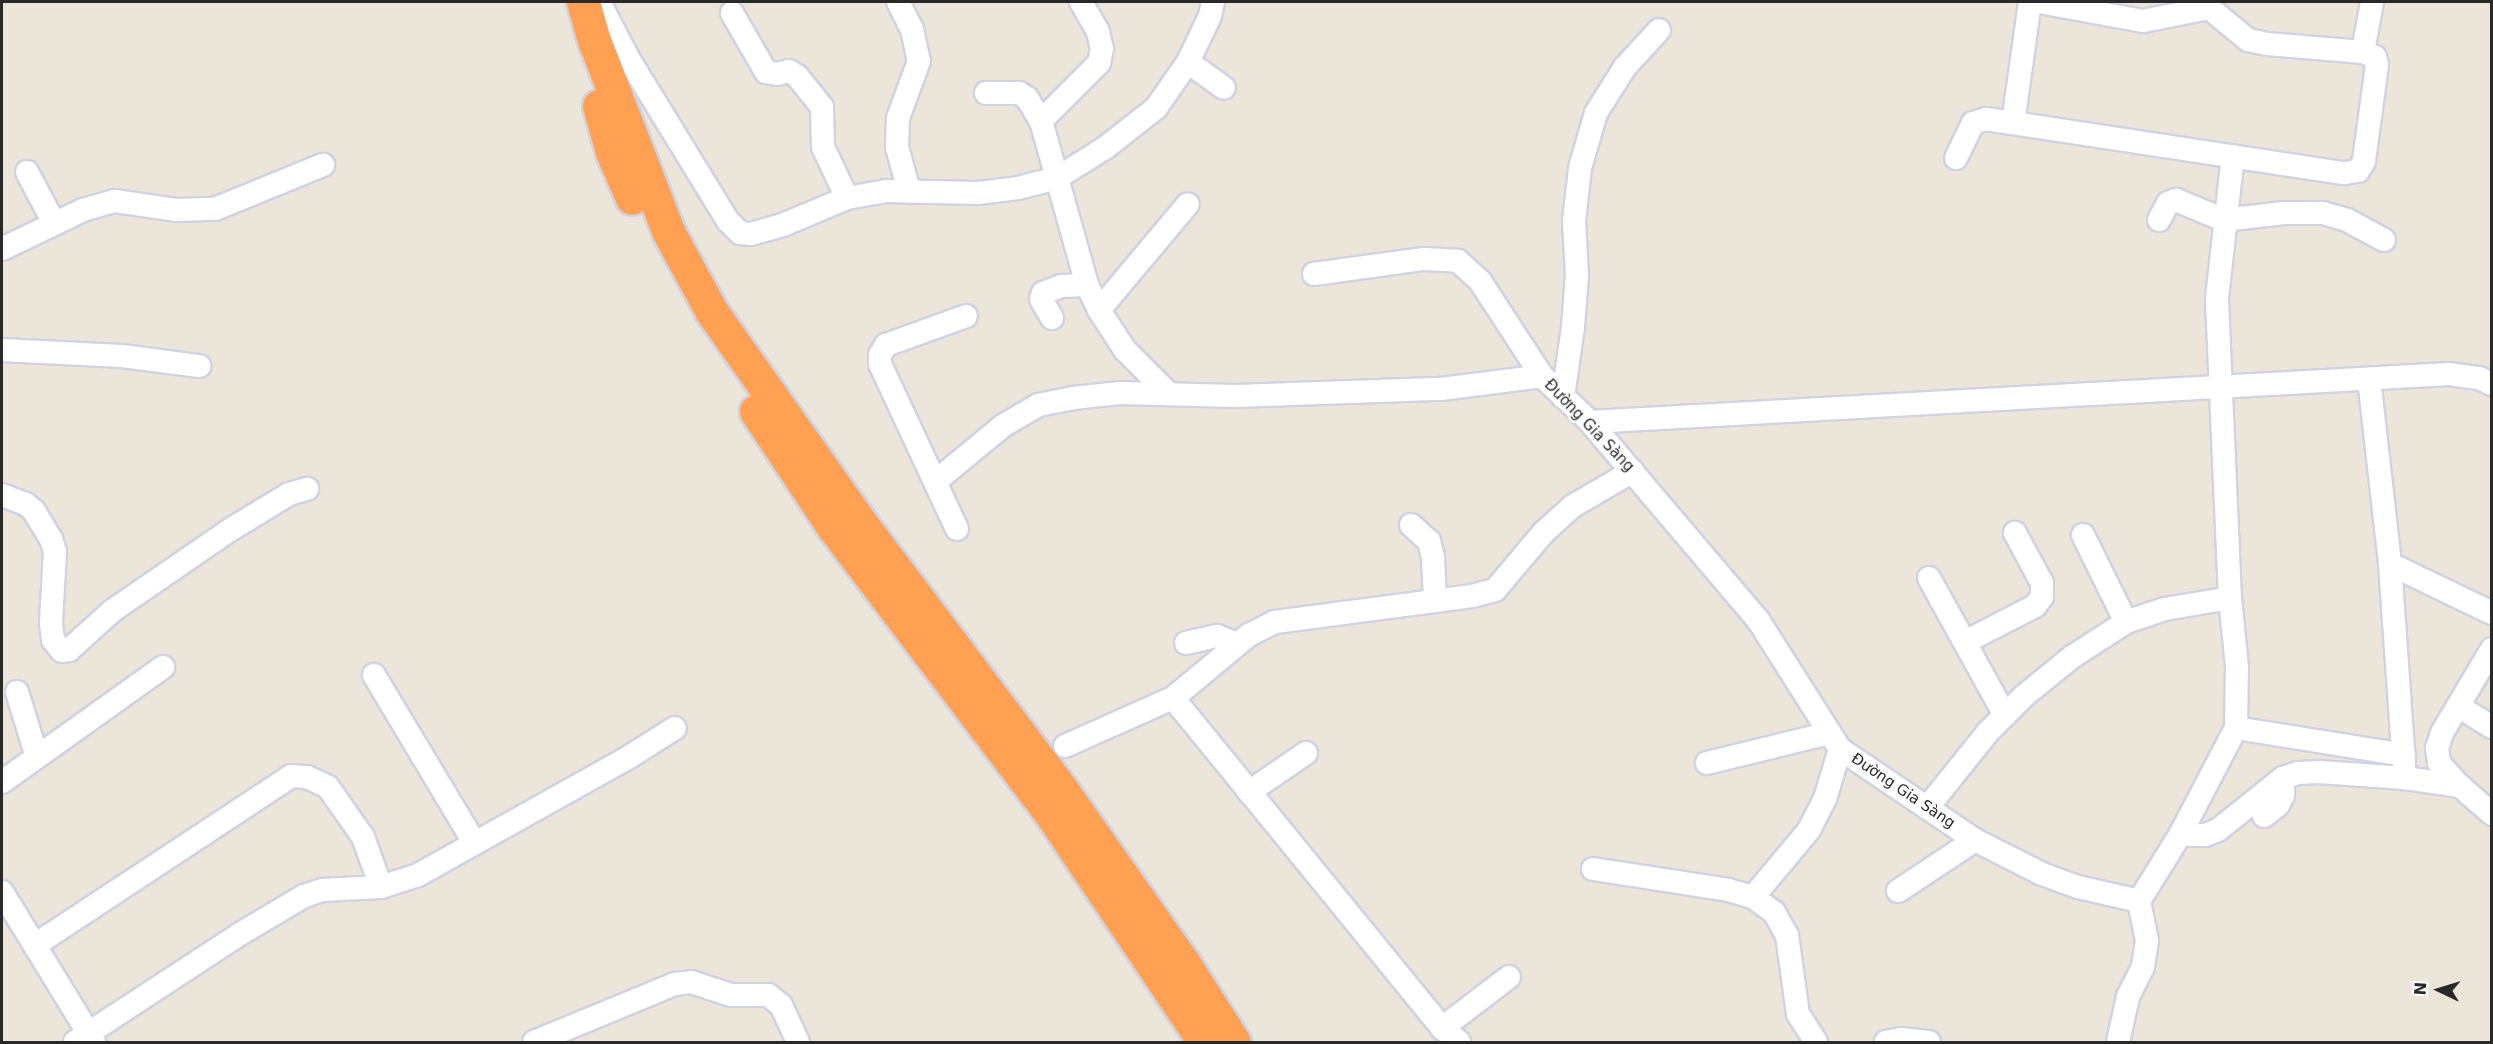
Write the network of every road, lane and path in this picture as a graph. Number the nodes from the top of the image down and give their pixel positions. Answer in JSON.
{"nodes":[{"id":1,"x":565,"y":2,"type":"edge"},
{"id":2,"x":583,"y":2,"type":"edge"},
{"id":3,"x":599,"y":2,"type":"edge"},
{"id":4,"x":898,"y":2,"type":"edge"},
{"id":5,"x":1081,"y":2,"type":"edge"},
{"id":6,"x":1213,"y":2,"type":"edge"},
{"id":7,"x":2030,"y":2,"type":"edge"},
{"id":8,"x":2038,"y":2,"type":"edge"},
{"id":9,"x":2372,"y":2,"type":"edge"},
{"id":10,"x":2210,"y":5,"type":"edge"},
{"id":11,"x":732,"y":13,"type":"dead end"},
{"id":12,"x":1659,"y":30,"type":"dead end"},
{"id":13,"x":2362,"y":52,"type":"junction"},
{"id":14,"x":1188,"y":62,"type":"junction"},
{"id":15,"x":1224,"y":88,"type":"dead end"},
{"id":16,"x":986,"y":93,"type":"dead end"},
{"id":17,"x":1041,"y":121,"type":"junction"},
{"id":18,"x":2013,"y":123,"type":"junction"},
{"id":19,"x":2233,"y":156,"type":"junction"},
{"id":20,"x":1956,"y":158,"type":"dead end"},
{"id":21,"x":323,"y":165,"type":"dead end"},
{"id":22,"x":27,"y":172,"type":"dead end"},
{"id":23,"x":1057,"y":178,"type":"junction"},
{"id":24,"x":909,"y":191,"type":"junction"},
{"id":25,"x":847,"y":198,"type":"junction"},
{"id":26,"x":1188,"y":204,"type":"dead end"},
{"id":27,"x":2159,"y":220,"type":"dead end"},
{"id":28,"x":2224,"y":220,"type":"junction"},
{"id":29,"x":54,"y":223,"type":"junction"},
{"id":30,"x":2384,"y":240,"type":"dead end"},
{"id":31,"x":2,"y":249,"type":"edge"},
{"id":32,"x":1314,"y":274,"type":"dead end"},
{"id":33,"x":1087,"y":285,"type":"junction"},
{"id":34,"x":1099,"y":310,"type":"junction"},
{"id":35,"x":966,"y":316,"type":"dead end"},
{"id":36,"x":1052,"y":318,"type":"dead end"},
{"id":37,"x":2,"y":350,"type":"edge"},
{"id":38,"x":199,"y":366,"type":"dead end"},
{"id":39,"x":1542,"y":376,"type":"junction"},
{"id":40,"x":2368,"y":379,"type":"junction"},
{"id":41,"x":2492,"y":384,"type":"edge"},
{"id":42,"x":2220,"y":388,"type":"junction"},
{"id":43,"x":1168,"y":393,"type":"junction"},
{"id":44,"x":1563,"y":397,"type":"junction"},
{"id":45,"x":1590,"y":422,"type":"junction"},
{"id":46,"x":1633,"y":471,"type":"junction"},
{"id":47,"x":936,"y":481,"type":"junction"},
{"id":48,"x":307,"y":489,"type":"dead end"},
{"id":49,"x":2,"y":495,"type":"edge"},
{"id":50,"x":1411,"y":525,"type":"dead end"},
{"id":51,"x":957,"y":529,"type":"dead end"},
{"id":52,"x":2015,"y":533,"type":"dead end"},
{"id":53,"x":2083,"y":535,"type":"dead end"},
{"id":54,"x":2390,"y":564,"type":"junction"},
{"id":55,"x":1929,"y":579,"type":"dead end"},
{"id":56,"x":2230,"y":598,"type":"junction"},
{"id":57,"x":1435,"y":601,"type":"junction"},
{"id":58,"x":2492,"y":613,"type":"edge"},
{"id":59,"x":2126,"y":622,"type":"junction"},
{"id":60,"x":1965,"y":642,"type":"junction"},
{"id":61,"x":1186,"y":643,"type":"dead end"},
{"id":62,"x":1237,"y":644,"type":"junction"},
{"id":63,"x":2492,"y":649,"type":"edge"},
{"id":64,"x":163,"y":667,"type":"dead end"},
{"id":65,"x":374,"y":675,"type":"dead end"},
{"id":66,"x":18,"y":692,"type":"dead end"},
{"id":67,"x":1173,"y":698,"type":"junction"},
{"id":68,"x":2458,"y":706,"type":"junction"},
{"id":69,"x":2005,"y":715,"type":"junction"},
{"id":70,"x":2492,"y":727,"type":"edge"},
{"id":71,"x":675,"y":728,"type":"dead end"},
{"id":72,"x":2236,"y":728,"type":"junction"},
{"id":73,"x":1834,"y":741,"type":"junction"},
{"id":74,"x":1065,"y":746,"type":"dead end"},
{"id":75,"x":1306,"y":753,"type":"dead end"},
{"id":76,"x":2403,"y":755,"type":"junction"},
{"id":77,"x":37,"y":757,"type":"junction"},
{"id":78,"x":1707,"y":763,"type":"dead end"},
{"id":79,"x":2283,"y":778,"type":"junction"},
{"id":80,"x":2405,"y":778,"type":"junction"},
{"id":81,"x":2,"y":782,"type":"edge"},
{"id":82,"x":2460,"y":786,"type":"junction"},
{"id":83,"x":2204,"y":791,"type":"junction"},
{"id":84,"x":1249,"y":792,"type":"junction"},
{"id":85,"x":1927,"y":808,"type":"junction"},
{"id":86,"x":2492,"y":814,"type":"edge"},
{"id":87,"x":2235,"y":815,"type":"junction"},
{"id":88,"x":2264,"y":816,"type":"dead end"},
{"id":89,"x":2180,"y":835,"type":"junction"},
{"id":90,"x":1975,"y":840,"type":"junction"},
{"id":91,"x":474,"y":842,"type":"junction"},
{"id":92,"x":1593,"y":869,"type":"dead end"},
{"id":93,"x":381,"y":887,"type":"junction"},
{"id":94,"x":1898,"y":891,"type":"dead end"},
{"id":95,"x":2,"y":892,"type":"edge"},
{"id":96,"x":1753,"y":897,"type":"junction"},
{"id":97,"x":2139,"y":901,"type":"junction"},
{"id":98,"x":9,"y":919,"type":"edge"},
{"id":99,"x":35,"y":945,"type":"junction"},
{"id":100,"x":1509,"y":977,"type":"dead end"},
{"id":101,"x":1451,"y":1035,"type":"edge"},
{"id":102,"x":86,"y":1040,"type":"edge"},
{"id":103,"x":534,"y":1042,"type":"edge"},
{"id":104,"x":798,"y":1042,"type":"edge"},
{"id":105,"x":1204,"y":1042,"type":"edge"},
{"id":106,"x":1234,"y":1042,"type":"edge"},
{"id":107,"x":1816,"y":1042,"type":"edge"},
{"id":108,"x":1886,"y":1042,"type":"edge"},
{"id":109,"x":1929,"y":1042,"type":"edge"},
{"id":110,"x":2118,"y":1042,"type":"edge"}],
"edges":[{"from":1,"to":105,"type":"highway"},
{"from":2,"to":106,"type":"highway"},
{"from":3,"to":25,"type":"street"},
{"from":4,"to":24,"type":"street"},
{"from":5,"to":17,"type":"street"},
{"from":6,"to":14,"type":"street"},
{"from":7,"to":18,"type":"street"},
{"from":8,"to":10,"type":"street"},
{"from":9,"to":13,"type":"street"},
{"from":10,"to":13,"type":"street"},
{"from":11,"to":25,"type":"street"},
{"from":12,"to":44,"type":"street"},
{"from":13,"to":19,"type":"street"},
{"from":14,"to":15,"type":"street"},
{"from":14,"to":23,"type":"street"},
{"from":16,"to":17,"type":"street"},
{"from":17,"to":23,"type":"street"},
{"from":18,"to":19,"type":"street"},
{"from":18,"to":20,"type":"street"},
{"from":19,"to":28,"type":"street"},
{"from":21,"to":29,"type":"street"},
{"from":22,"to":29,"type":"street"},
{"from":23,"to":24,"type":"street"},
{"from":23,"to":33,"type":"street"},
{"from":24,"to":25,"type":"street"},
{"from":26,"to":34,"type":"street"},
{"from":27,"to":28,"type":"street"},
{"from":28,"to":30,"type":"street"},
{"from":28,"to":42,"type":"street"},
{"from":29,"to":31,"type":"street"},
{"from":32,"to":39,"type":"street","name":"Đường Gia Sàng"},
{"from":33,"to":34,"type":"street"},
{"from":33,"to":36,"type":"street"},
{"from":34,"to":43,"type":"street"},
{"from":35,"to":47,"type":"street"},
{"from":37,"to":38,"type":"street"},
{"from":39,"to":43,"type":"street"},
{"from":39,"to":44,"type":"street","name":"Đường Gia Sàng"},
{"from":40,"to":41,"type":"street"},
{"from":40,"to":42,"type":"street"},
{"from":40,"to":54,"type":"street"},
{"from":42,"to":45,"type":"street"},
{"from":42,"to":56,"type":"street"},
{"from":43,"to":47,"type":"street"},
{"from":44,"to":45,"type":"street","name":"Đường Gia Sàng"},
{"from":45,"to":46,"type":"street","name":"Đường Gia Sàng"},
{"from":46,"to":57,"type":"street"},
{"from":46,"to":73,"type":"street","name":"Đường Gia Sàng"},
{"from":47,"to":51,"type":"street"},
{"from":48,"to":49,"type":"street"},
{"from":50,"to":57,"type":"street"},
{"from":52,"to":60,"type":"street"},
{"from":53,"to":59,"type":"street"},
{"from":54,"to":58,"type":"street"},
{"from":54,"to":76,"type":"street"},
{"from":55,"to":60,"type":"street"},
{"from":56,"to":59,"type":"street"},
{"from":56,"to":72,"type":"street"},
{"from":57,"to":62,"type":"street"},
{"from":59,"to":69,"type":"street"},
{"from":60,"to":69,"type":"street"},
{"from":61,"to":62,"type":"street"},
{"from":62,"to":67,"type":"street"},
{"from":63,"to":68,"type":"street"},
{"from":64,"to":77,"type":"street"},
{"from":65,"to":91,"type":"street"},
{"from":66,"to":77,"type":"street"},
{"from":67,"to":74,"type":"street"},
{"from":67,"to":84,"type":"street"},
{"from":68,"to":70,"type":"street"},
{"from":68,"to":82,"type":"street"},
{"from":69,"to":85,"type":"street"},
{"from":71,"to":91,"type":"street"},
{"from":72,"to":76,"type":"street"},
{"from":72,"to":83,"type":"street"},
{"from":73,"to":78,"type":"street"},
{"from":73,"to":85,"type":"street","name":"Đường Gia Sàng"},
{"from":73,"to":96,"type":"street"},
{"from":75,"to":84,"type":"street"},
{"from":76,"to":80,"type":"street"},
{"from":77,"to":81,"type":"street"},
{"from":79,"to":80,"type":"street"},
{"from":79,"to":87,"type":"street"},
{"from":79,"to":88,"type":"street"},
{"from":80,"to":82,"type":"street"},
{"from":82,"to":86,"type":"street"},
{"from":83,"to":87,"type":"street"},
{"from":83,"to":89,"type":"street"},
{"from":84,"to":101,"type":"street"},
{"from":85,"to":90,"type":"street","name":"Đường Gia Sàng"},
{"from":87,"to":89,"type":"street"},
{"from":89,"to":97,"type":"street"},
{"from":90,"to":94,"type":"street"},
{"from":90,"to":97,"type":"street","name":"Đường Gia Sàng"},
{"from":91,"to":93,"type":"street"},
{"from":92,"to":96,"type":"street"},
{"from":93,"to":99,"type":"street"},
{"from":93,"to":102,"type":"street"},
{"from":95,"to":98,"type":"street"},
{"from":96,"to":107,"type":"street"},
{"from":97,"to":110,"type":"street"},
{"from":98,"to":99,"type":"street"},
{"from":99,"to":102,"type":"street"},
{"from":100,"to":101,"type":"street"},
{"from":103,"to":104,"type":"street"},
{"from":108,"to":109,"type":"street"}]}
